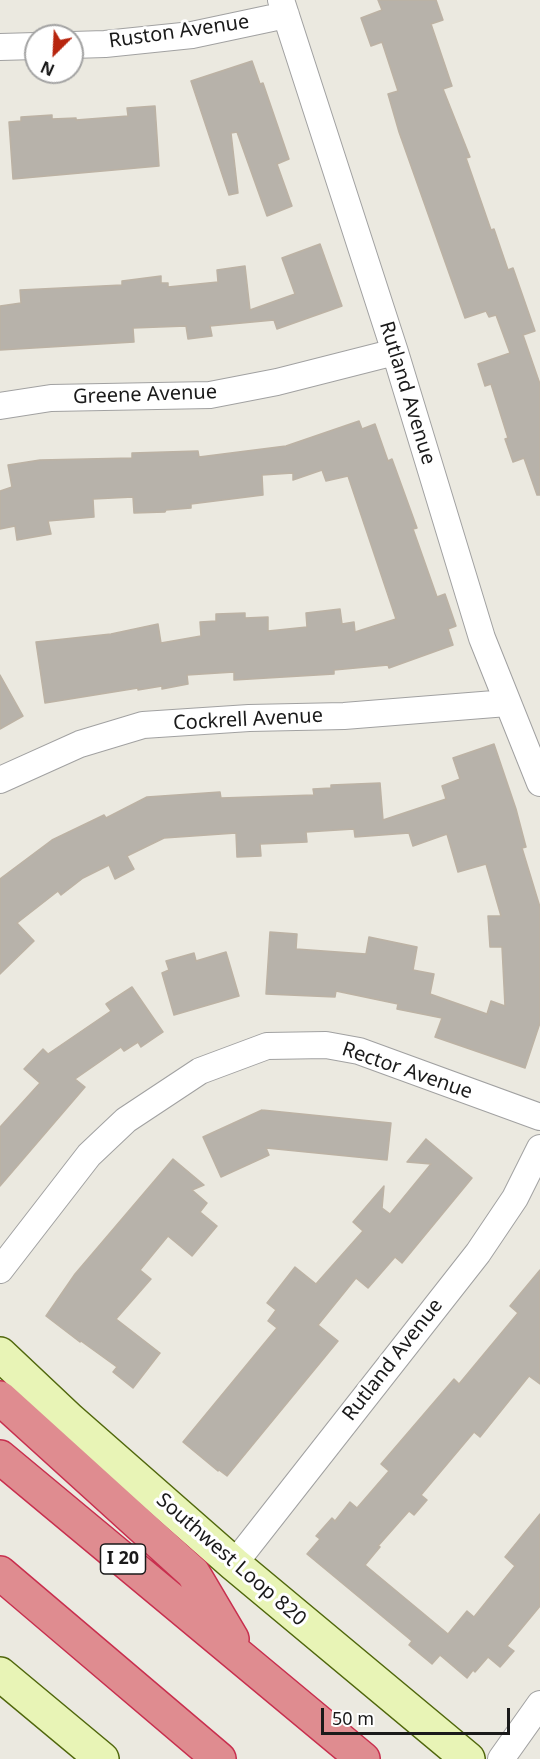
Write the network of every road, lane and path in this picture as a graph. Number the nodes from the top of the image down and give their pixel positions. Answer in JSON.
{"nodes":[{"id":1,"x":284,"y":7,"type":"edge"},
{"id":2,"x":84,"y":45,"type":"edge"},
{"id":3,"x":24,"y":46,"type":"edge"},
{"id":4,"x":0,"y":47,"type":"edge"},
{"id":5,"x":395,"y":352,"type":"junction"},
{"id":6,"x":0,"y":406,"type":"edge"},
{"id":7,"x":507,"y":703,"type":"junction"},
{"id":8,"x":0,"y":780,"type":"edge"},
{"id":9,"x":540,"y":783,"type":"edge"},
{"id":10,"x":540,"y":1117,"type":"edge"},
{"id":11,"x":540,"y":1148,"type":"edge"},
{"id":12,"x":0,"y":1270,"type":"edge"},
{"id":13,"x":0,"y":1354,"type":"edge"},
{"id":14,"x":0,"y":1398,"type":"edge"},
{"id":15,"x":0,"y":1457,"type":"edge"},
{"id":16,"x":234,"y":1564,"type":"junction"},
{"id":17,"x":0,"y":1573,"type":"edge"},
{"id":18,"x":245,"y":1662,"type":"junction"},
{"id":19,"x":0,"y":1674,"type":"edge"},
{"id":20,"x":540,"y":1704,"type":"edge"},
{"id":21,"x":102,"y":1759,"type":"edge"},
{"id":22,"x":219,"y":1759,"type":"edge"},
{"id":23,"x":363,"y":1759,"type":"edge"},
{"id":24,"x":468,"y":1759,"type":"edge"},
{"id":25,"x":501,"y":1759,"type":"edge"}],
"edges":[{"from":1,"to":2,"type":"street","name":"Ruston Avenue"},
{"from":1,"to":5,"type":"street","name":"Rutland Avenue"},
{"from":3,"to":4,"type":"street"},
{"from":5,"to":6,"type":"street","name":"Greene Avenue"},
{"from":5,"to":7,"type":"street","name":"Rutland Avenue"},
{"from":7,"to":8,"type":"street","name":"Cockrell Avenue"},
{"from":7,"to":9,"type":"street","name":"Rutland Avenue"},
{"from":10,"to":12,"type":"street","name":"Rector Avenue"},
{"from":11,"to":16,"type":"street","name":"Rutland Avenue"},
{"from":13,"to":16,"type":"main road","name":"Southwest Loop 820"},
{"from":14,"to":18,"type":"highway"},
{"from":15,"to":18,"type":"highway","number":"I 20"},
{"from":16,"to":24,"type":"main road","name":"Southwest Loop 820"},
{"from":17,"to":22,"type":"highway"},
{"from":18,"to":23,"type":"highway","number":"I 20"},
{"from":19,"to":21,"type":"main road"},
{"from":20,"to":25,"type":"street"}]}
